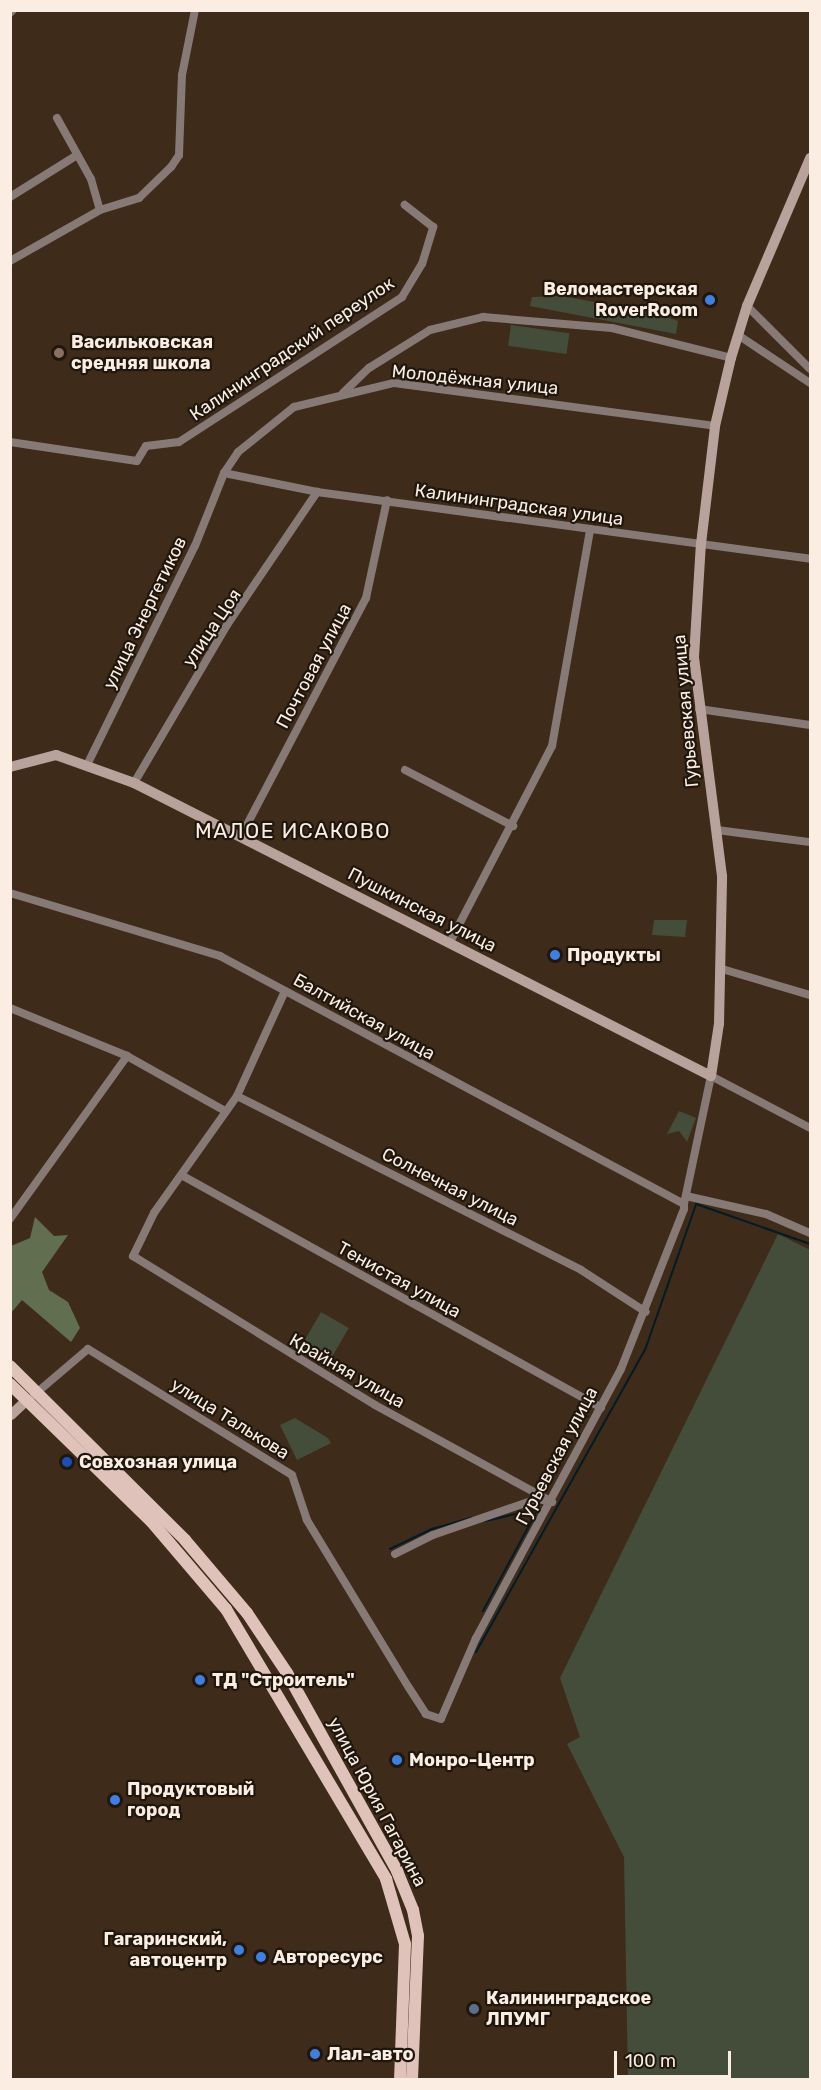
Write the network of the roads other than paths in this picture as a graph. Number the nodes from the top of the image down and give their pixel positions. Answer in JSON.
{"nodes":[{"id":1,"x":195,"y":10,"type":"edge"},
{"id":2,"x":57,"y":118,"type":"dead end"},
{"id":3,"x":74,"y":157,"type":"junction"},
{"id":4,"x":810,"y":158,"type":"edge"},
{"id":5,"x":10,"y":197,"type":"edge"},
{"id":6,"x":405,"y":205,"type":"dead end"},
{"id":7,"x":100,"y":210,"type":"junction"},
{"id":8,"x":10,"y":261,"type":"edge"},
{"id":9,"x":747,"y":306,"type":"junction"},
{"id":10,"x":738,"y":335,"type":"junction"},
{"id":11,"x":731,"y":358,"type":"junction"},
{"id":12,"x":810,"y":369,"type":"edge"},
{"id":13,"x":810,"y":383,"type":"edge"},
{"id":14,"x":343,"y":393,"type":"junction"},
{"id":15,"x":715,"y":426,"type":"junction"},
{"id":16,"x":10,"y":442,"type":"edge"},
{"id":17,"x":224,"y":473,"type":"junction"},
{"id":18,"x":317,"y":492,"type":"junction"},
{"id":19,"x":387,"y":501,"type":"junction"},
{"id":20,"x":590,"y":531,"type":"junction"},
{"id":21,"x":701,"y":544,"type":"junction"},
{"id":22,"x":810,"y":560,"type":"edge"},
{"id":23,"x":699,"y":709,"type":"junction"},
{"id":24,"x":810,"y":725,"type":"edge"},
{"id":25,"x":88,"y":764,"type":"junction"},
{"id":26,"x":10,"y":768,"type":"edge"},
{"id":27,"x":405,"y":770,"type":"dead end"},
{"id":28,"x":134,"y":783,"type":"junction"},
{"id":29,"x":513,"y":826,"type":"junction"},
{"id":30,"x":717,"y":830,"type":"junction"},
{"id":31,"x":241,"y":836,"type":"junction"},
{"id":32,"x":810,"y":842,"type":"edge"},
{"id":33,"x":10,"y":893,"type":"edge"},
{"id":34,"x":450,"y":942,"type":"junction"},
{"id":35,"x":722,"y":969,"type":"junction"},
{"id":36,"x":285,"y":992,"type":"junction"},
{"id":37,"x":810,"y":995,"type":"edge"},
{"id":38,"x":10,"y":1008,"type":"edge"},
{"id":39,"x":127,"y":1056,"type":"junction"},
{"id":40,"x":711,"y":1076,"type":"junction"},
{"id":41,"x":237,"y":1096,"type":"junction"},
{"id":42,"x":225,"y":1110,"type":"junction"},
{"id":43,"x":810,"y":1128,"type":"edge"},
{"id":44,"x":183,"y":1176,"type":"junction"},
{"id":45,"x":684,"y":1203,"type":"junction"},
{"id":46,"x":10,"y":1219,"type":"edge"},
{"id":47,"x":810,"y":1233,"type":"edge"},
{"id":48,"x":646,"y":1312,"type":"junction"},
{"id":49,"x":10,"y":1366,"type":"edge"},
{"id":50,"x":10,"y":1384,"type":"edge"},
{"id":51,"x":32,"y":1396,"type":"junction"},
{"id":52,"x":602,"y":1408,"type":"junction"},
{"id":53,"x":11,"y":1415,"type":"edge"},
{"id":54,"x":552,"y":1502,"type":"junction"},
{"id":55,"x":395,"y":1554,"type":"dead end"},
{"id":56,"x":446,"y":1713,"type":"joint"},
{"id":57,"x":400,"y":2079,"type":"edge"},
{"id":58,"x":412,"y":2079,"type":"edge"}],
"edges":[{"from":1,"to":7,"type":"street"},
{"from":2,"to":3,"type":"street"},
{"from":3,"to":5,"type":"street"},
{"from":3,"to":7,"type":"street"},
{"from":4,"to":9,"type":"street","name":"Гурьевская улица"},
{"from":6,"to":16,"type":"street","name":"Калининградский переулок"},
{"from":7,"to":8,"type":"street"},
{"from":9,"to":10,"type":"street","name":"Гурьевская улица"},
{"from":9,"to":12,"type":"street"},
{"from":10,"to":11,"type":"street","name":"Гурьевская улица"},
{"from":10,"to":13,"type":"street"},
{"from":11,"to":14,"type":"street"},
{"from":11,"to":15,"type":"street","name":"Гурьевская улица"},
{"from":14,"to":15,"type":"street","name":"Молодёжная улица"},
{"from":14,"to":17,"type":"street","name":"Молодёжная улица"},
{"from":15,"to":21,"type":"street","name":"Гурьевская улица"},
{"from":17,"to":18,"type":"street","name":"Калининградская улица"},
{"from":17,"to":25,"type":"street","name":"улица Энергетиков"},
{"from":18,"to":19,"type":"street","name":"Калининградская улица"},
{"from":18,"to":28,"type":"street","name":"улица Цоя"},
{"from":19,"to":20,"type":"street","name":"Калининградская улица"},
{"from":19,"to":31,"type":"street","name":"Почтовая улица"},
{"from":20,"to":21,"type":"street","name":"Калининградская улица"},
{"from":20,"to":29,"type":"street"},
{"from":21,"to":22,"type":"street","name":"Калининградская улица"},
{"from":21,"to":23,"type":"street","name":"Гурьевская улица"},
{"from":23,"to":24,"type":"street"},
{"from":23,"to":30,"type":"street","name":"Гурьевская улица"},
{"from":25,"to":26,"type":"street","name":"Пушкинская улица"},
{"from":25,"to":28,"type":"street","name":"Пушкинская улица"},
{"from":27,"to":29,"type":"street"},
{"from":28,"to":31,"type":"street","name":"Пушкинская улица"},
{"from":29,"to":34,"type":"street"},
{"from":30,"to":32,"type":"street"},
{"from":30,"to":35,"type":"street","name":"Гурьевская улица"},
{"from":31,"to":34,"type":"street","name":"Пушкинская улица"},
{"from":33,"to":36,"type":"street","name":"Балтийская улица"},
{"from":34,"to":40,"type":"street","name":"Пушкинская улица"},
{"from":35,"to":37,"type":"street"},
{"from":35,"to":40,"type":"street","name":"Гурьевская улица"},
{"from":36,"to":41,"type":"street"},
{"from":36,"to":45,"type":"street","name":"Балтийская улица"},
{"from":38,"to":39,"type":"street"},
{"from":39,"to":42,"type":"street"},
{"from":39,"to":46,"type":"street"},
{"from":40,"to":43,"type":"street","name":"Пушкинская улица"},
{"from":40,"to":45,"type":"street","name":"Гурьевская улица"},
{"from":41,"to":42,"type":"street"},
{"from":41,"to":48,"type":"street","name":"Солнечная улица"},
{"from":42,"to":44,"type":"street"},
{"from":44,"to":52,"type":"street","name":"Тенистая улица"},
{"from":44,"to":54,"type":"street","name":"Крайняя улица"},
{"from":45,"to":47,"type":"street","name":"Балтийская улица"},
{"from":45,"to":48,"type":"street","name":"Гурьевская улица"},
{"from":48,"to":52,"type":"street","name":"Гурьевская улица"},
{"from":49,"to":51,"type":"main road","name":"улица Юрия Гагарина"},
{"from":50,"to":51,"type":"main road","name":"улица Юрия Гагарина"},
{"from":51,"to":53,"type":"street"},
{"from":51,"to":56,"type":"street","name":"улица Талькова"},
{"from":51,"to":57,"type":"main road","name":"улица Юрия Гагарина"},
{"from":51,"to":58,"type":"main road","name":"улица Юрия Гагарина"},
{"from":52,"to":54,"type":"street","name":"Гурьевская улица"},
{"from":54,"to":55,"type":"street"},
{"from":54,"to":56,"type":"street","name":"Гурьевская улица"}]}
